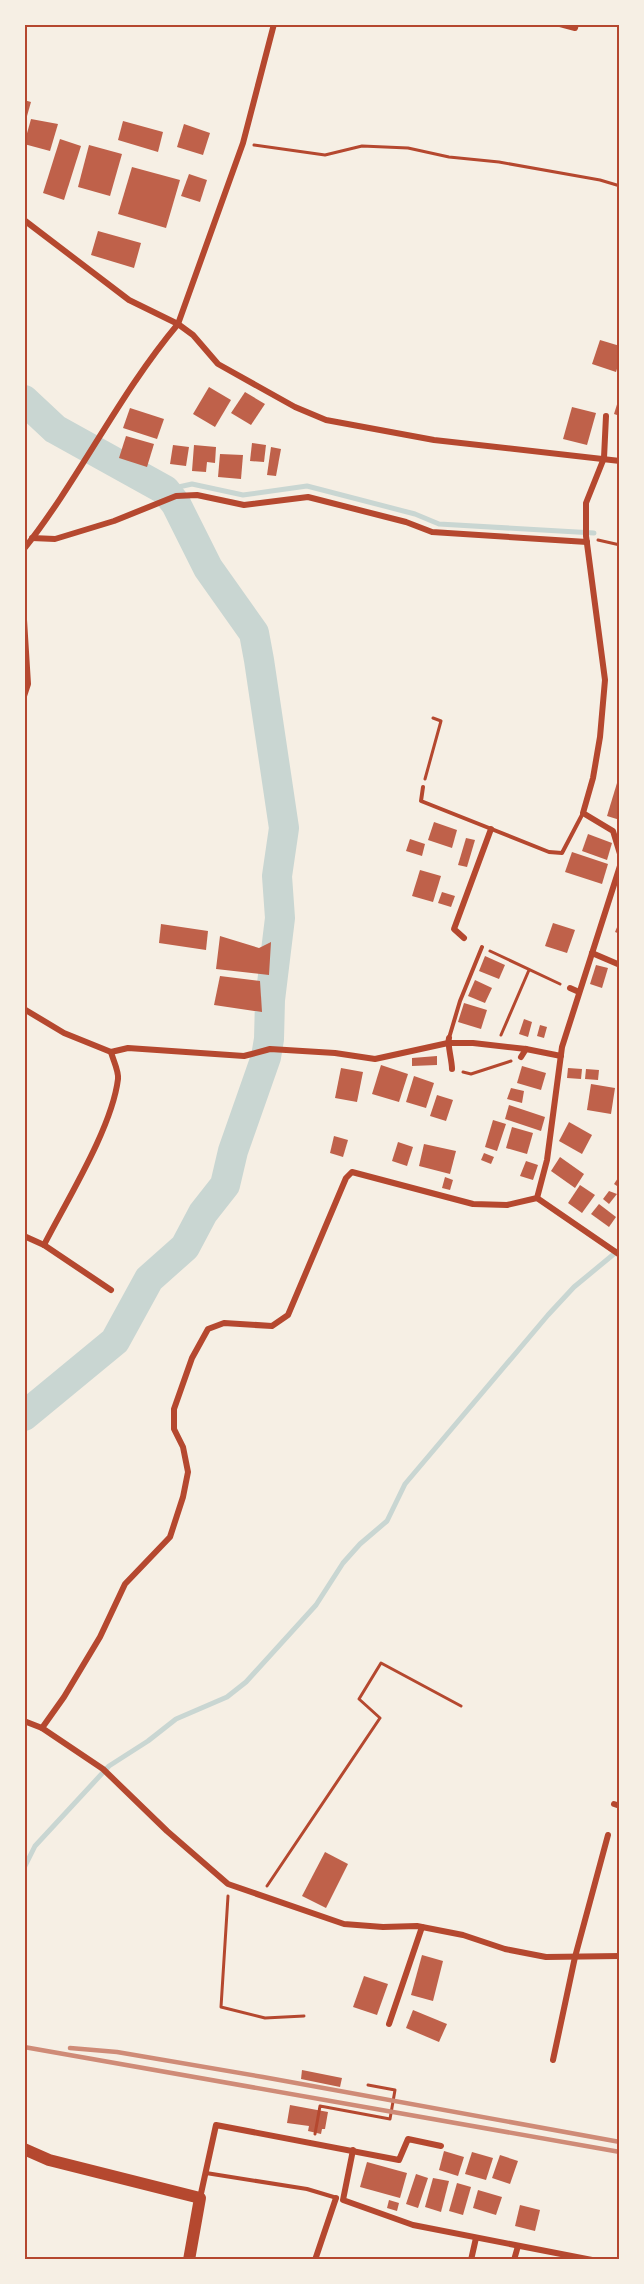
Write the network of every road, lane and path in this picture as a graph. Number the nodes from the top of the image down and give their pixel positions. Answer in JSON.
{"nodes":[{"id":1,"x":274,"y":24,"type":"edge"},
{"id":2,"x":560,"y":24,"type":"edge"},
{"id":3,"x":576,"y":24,"type":"edge"},
{"id":4,"x":243,"y":143,"type":"junction"},
{"id":5,"x":620,"y":186,"type":"edge"},
{"id":6,"x":24,"y":220,"type":"edge"},
{"id":7,"x":178,"y":324,"type":"junction"},
{"id":8,"x":606,"y":416,"type":"dead end"},
{"id":9,"x":604,"y":458,"type":"junction"},
{"id":10,"x":620,"y":461,"type":"edge"},
{"id":11,"x":586,"y":536,"type":"junction"},
{"id":12,"x":33,"y":538,"type":"junction"},
{"id":13,"x":620,"y":545,"type":"edge"},
{"id":14,"x":24,"y":549,"type":"edge"},
{"id":15,"x":24,"y":620,"type":"edge"},
{"id":16,"x":24,"y":696,"type":"edge"},
{"id":17,"x":434,"y":718,"type":"dead end"},
{"id":18,"x":423,"y":787,"type":"joint"},
{"id":19,"x":583,"y":813,"type":"junction"},
{"id":20,"x":491,"y":829,"type":"junction"},
{"id":21,"x":620,"y":854,"type":"edge"},
{"id":22,"x":620,"y":866,"type":"edge"},
{"id":23,"x":464,"y":938,"type":"dead end"},
{"id":24,"x":482,"y":947,"type":"joint"},
{"id":25,"x":592,"y":953,"type":"junction"},
{"id":26,"x":620,"y":965,"type":"edge"},
{"id":27,"x":530,"y":969,"type":"junction"},
{"id":28,"x":570,"y":988,"type":"joint"},
{"id":29,"x":579,"y":992,"type":"junction"},
{"id":30,"x":24,"y":1009,"type":"edge"},
{"id":31,"x":448,"y":1040,"type":"junction"},
{"id":32,"x":499,"y":1043,"type":"junction"},
{"id":33,"x":526,"y":1049,"type":"junction"},
{"id":34,"x":111,"y":1052,"type":"junction"},
{"id":35,"x":561,"y":1056,"type":"junction"},
{"id":36,"x":520,"y":1057,"type":"joint"},
{"id":37,"x":452,"y":1069,"type":"joint"},
{"id":38,"x":537,"y":1198,"type":"junction"},
{"id":39,"x":24,"y":1236,"type":"edge"},
{"id":40,"x":44,"y":1245,"type":"junction"},
{"id":41,"x":617,"y":1253,"type":"edge"},
{"id":42,"x":111,"y":1290,"type":"dead end"},
{"id":43,"x":461,"y":1706,"type":"dead end"},
{"id":44,"x":24,"y":1721,"type":"edge"},
{"id":45,"x":42,"y":1728,"type":"junction"},
{"id":46,"x":608,"y":1835,"type":"dead end"},
{"id":47,"x":228,"y":1884,"type":"junction"},
{"id":48,"x":261,"y":1896,"type":"junction"},
{"id":49,"x":422,"y":1927,"type":"junction"},
{"id":50,"x":620,"y":1956,"type":"edge"},
{"id":51,"x":575,"y":1957,"type":"junction"},
{"id":52,"x":304,"y":2016,"type":"dead end"},
{"id":53,"x":389,"y":2024,"type":"dead end"},
{"id":54,"x":553,"y":2060,"type":"dead end"},
{"id":55,"x":368,"y":2085,"type":"dead end"},
{"id":56,"x":314,"y":2142,"type":"junction"},
{"id":57,"x":441,"y":2146,"type":"dead end"},
{"id":58,"x":24,"y":2148,"type":"edge"},
{"id":59,"x":353,"y":2150,"type":"junction"},
{"id":60,"x":205,"y":2173,"type":"junction"},
{"id":61,"x":200,"y":2198,"type":"junction"},
{"id":62,"x":339,"y":2199,"type":"junction"},
{"id":63,"x":476,"y":2238,"type":"junction"},
{"id":64,"x":518,"y":2247,"type":"junction"},
{"id":65,"x":189,"y":2260,"type":"edge"},
{"id":66,"x":315,"y":2260,"type":"edge"},
{"id":67,"x":471,"y":2260,"type":"edge"},
{"id":68,"x":514,"y":2260,"type":"edge"},
{"id":69,"x":592,"y":2260,"type":"edge"}],
"edges":[{"from":1,"to":4,"type":"street"},
{"from":2,"to":3,"type":"street"},
{"from":4,"to":5,"type":"path"},
{"from":4,"to":7,"type":"street"},
{"from":6,"to":7,"type":"street"},
{"from":7,"to":9,"type":"street"},
{"from":7,"to":12,"type":"street"},
{"from":8,"to":9,"type":"street"},
{"from":9,"to":10,"type":"street"},
{"from":9,"to":11,"type":"street"},
{"from":11,"to":12,"type":"street"},
{"from":11,"to":13,"type":"path"},
{"from":11,"to":19,"type":"street"},
{"from":12,"to":14,"type":"street"},
{"from":15,"to":16,"type":"street"},
{"from":17,"to":18,"type":"path"},
{"from":18,"to":20,"type":"lane"},
{"from":19,"to":20,"type":"lane"},
{"from":19,"to":21,"type":"street"},
{"from":20,"to":23,"type":"street"},
{"from":22,"to":25,"type":"street"},
{"from":24,"to":27,"type":"path"},
{"from":24,"to":31,"type":"lane"},
{"from":25,"to":26,"type":"street"},
{"from":25,"to":29,"type":"street"},
{"from":27,"to":28,"type":"path"},
{"from":27,"to":32,"type":"path"},
{"from":28,"to":29,"type":"street"},
{"from":29,"to":35,"type":"street"},
{"from":30,"to":34,"type":"street"},
{"from":31,"to":32,"type":"street"},
{"from":31,"to":34,"type":"street"},
{"from":31,"to":37,"type":"street"},
{"from":32,"to":33,"type":"street"},
{"from":33,"to":35,"type":"street"},
{"from":33,"to":36,"type":"street"},
{"from":34,"to":40,"type":"street"},
{"from":35,"to":38,"type":"street"},
{"from":36,"to":37,"type":"path"},
{"from":38,"to":41,"type":"street"},
{"from":38,"to":45,"type":"street"},
{"from":39,"to":40,"type":"street"},
{"from":40,"to":42,"type":"street"},
{"from":43,"to":48,"type":"path"},
{"from":44,"to":45,"type":"street"},
{"from":45,"to":47,"type":"street"},
{"from":46,"to":51,"type":"street"},
{"from":47,"to":48,"type":"street"},
{"from":47,"to":52,"type":"path"},
{"from":48,"to":49,"type":"street"},
{"from":49,"to":51,"type":"street"},
{"from":49,"to":53,"type":"street"},
{"from":50,"to":51,"type":"street"},
{"from":51,"to":54,"type":"street"},
{"from":55,"to":56,"type":"path"},
{"from":56,"to":59,"type":"street"},
{"from":56,"to":60,"type":"street"},
{"from":57,"to":59,"type":"street"},
{"from":58,"to":61,"type":"main road"},
{"from":59,"to":62,"type":"street"},
{"from":60,"to":61,"type":"street"},
{"from":60,"to":62,"type":"lane"},
{"from":61,"to":65,"type":"main road"},
{"from":62,"to":63,"type":"street"},
{"from":62,"to":66,"type":"street"},
{"from":63,"to":64,"type":"street"},
{"from":63,"to":67,"type":"street"},
{"from":64,"to":68,"type":"street"},
{"from":64,"to":69,"type":"street"}]}
